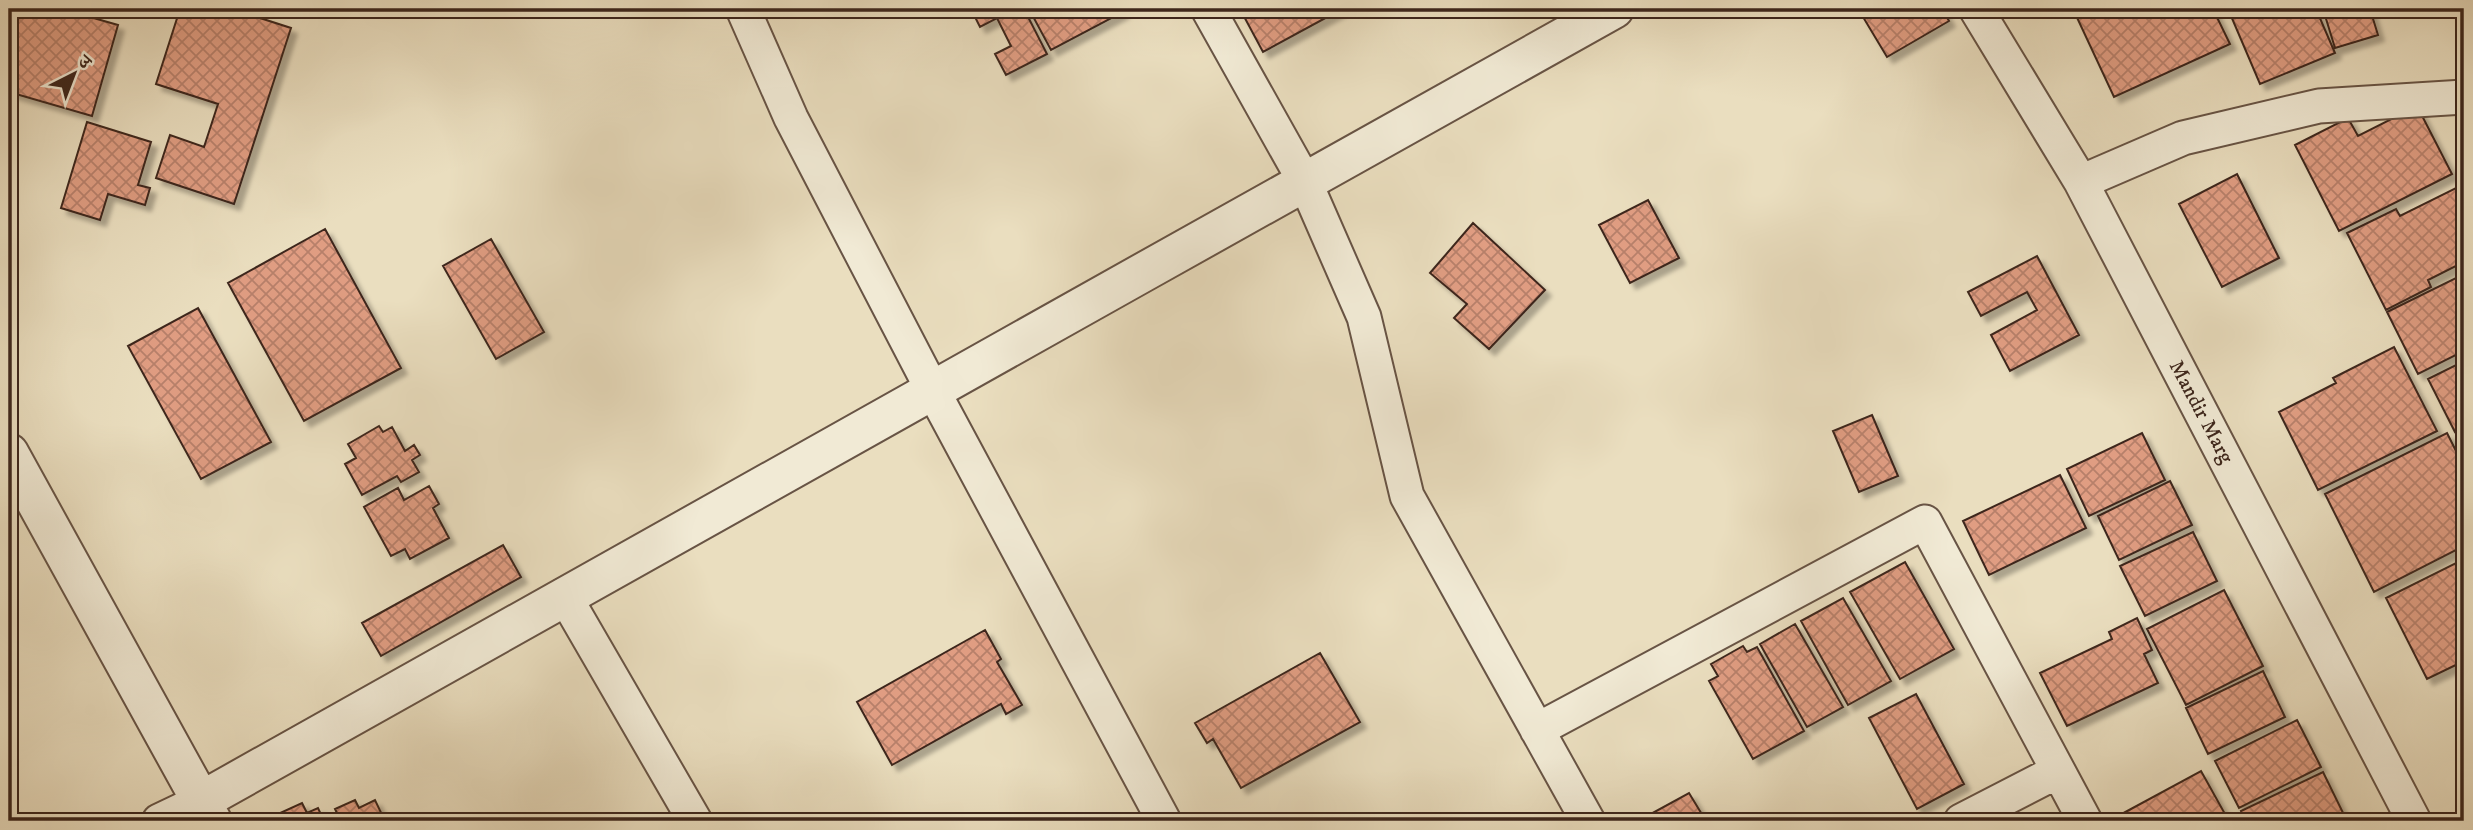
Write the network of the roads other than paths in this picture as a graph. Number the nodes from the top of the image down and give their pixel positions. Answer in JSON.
{"nodes":[{"id":1,"x":743,"y":9,"type":"edge"},
{"id":2,"x":1208,"y":9,"type":"edge"},
{"id":3,"x":1614,"y":9,"type":"edge"},
{"id":4,"x":1976,"y":9,"type":"edge"},
{"id":5,"x":2464,"y":98,"type":"edge"},
{"id":6,"x":1305,"y":182,"type":"junction"},
{"id":7,"x":2081,"y":182,"type":"junction"},
{"id":8,"x":933,"y":391,"type":"junction"},
{"id":9,"x":9,"y":453,"type":"edge"},
{"id":10,"x":564,"y":595,"type":"junction"},
{"id":11,"x":1537,"y":730,"type":"junction"},
{"id":12,"x":2058,"y":771,"type":"junction"},
{"id":13,"x":206,"y":811,"type":"edge"},
{"id":14,"x":159,"y":821,"type":"edge"},
{"id":15,"x":695,"y":821,"type":"edge"},
{"id":16,"x":1164,"y":821,"type":"edge"},
{"id":17,"x":1588,"y":821,"type":"edge"},
{"id":18,"x":1961,"y":821,"type":"edge"},
{"id":19,"x":2085,"y":821,"type":"edge"},
{"id":20,"x":2414,"y":821,"type":"edge"}],
"edges":[{"from":1,"to":8,"type":"street"},
{"from":2,"to":6,"type":"street"},
{"from":3,"to":6,"type":"street"},
{"from":4,"to":7,"type":"street","name":"Mandir Marg"},
{"from":5,"to":7,"type":"street"},
{"from":6,"to":8,"type":"street"},
{"from":6,"to":11,"type":"street"},
{"from":7,"to":20,"type":"street","name":"Mandir Marg"},
{"from":8,"to":10,"type":"street"},
{"from":8,"to":16,"type":"street"},
{"from":9,"to":13,"type":"street"},
{"from":10,"to":13,"type":"street"},
{"from":10,"to":15,"type":"street"},
{"from":11,"to":12,"type":"street"},
{"from":11,"to":17,"type":"street"},
{"from":12,"to":18,"type":"street"},
{"from":12,"to":19,"type":"street"},
{"from":13,"to":14,"type":"street"}]}
